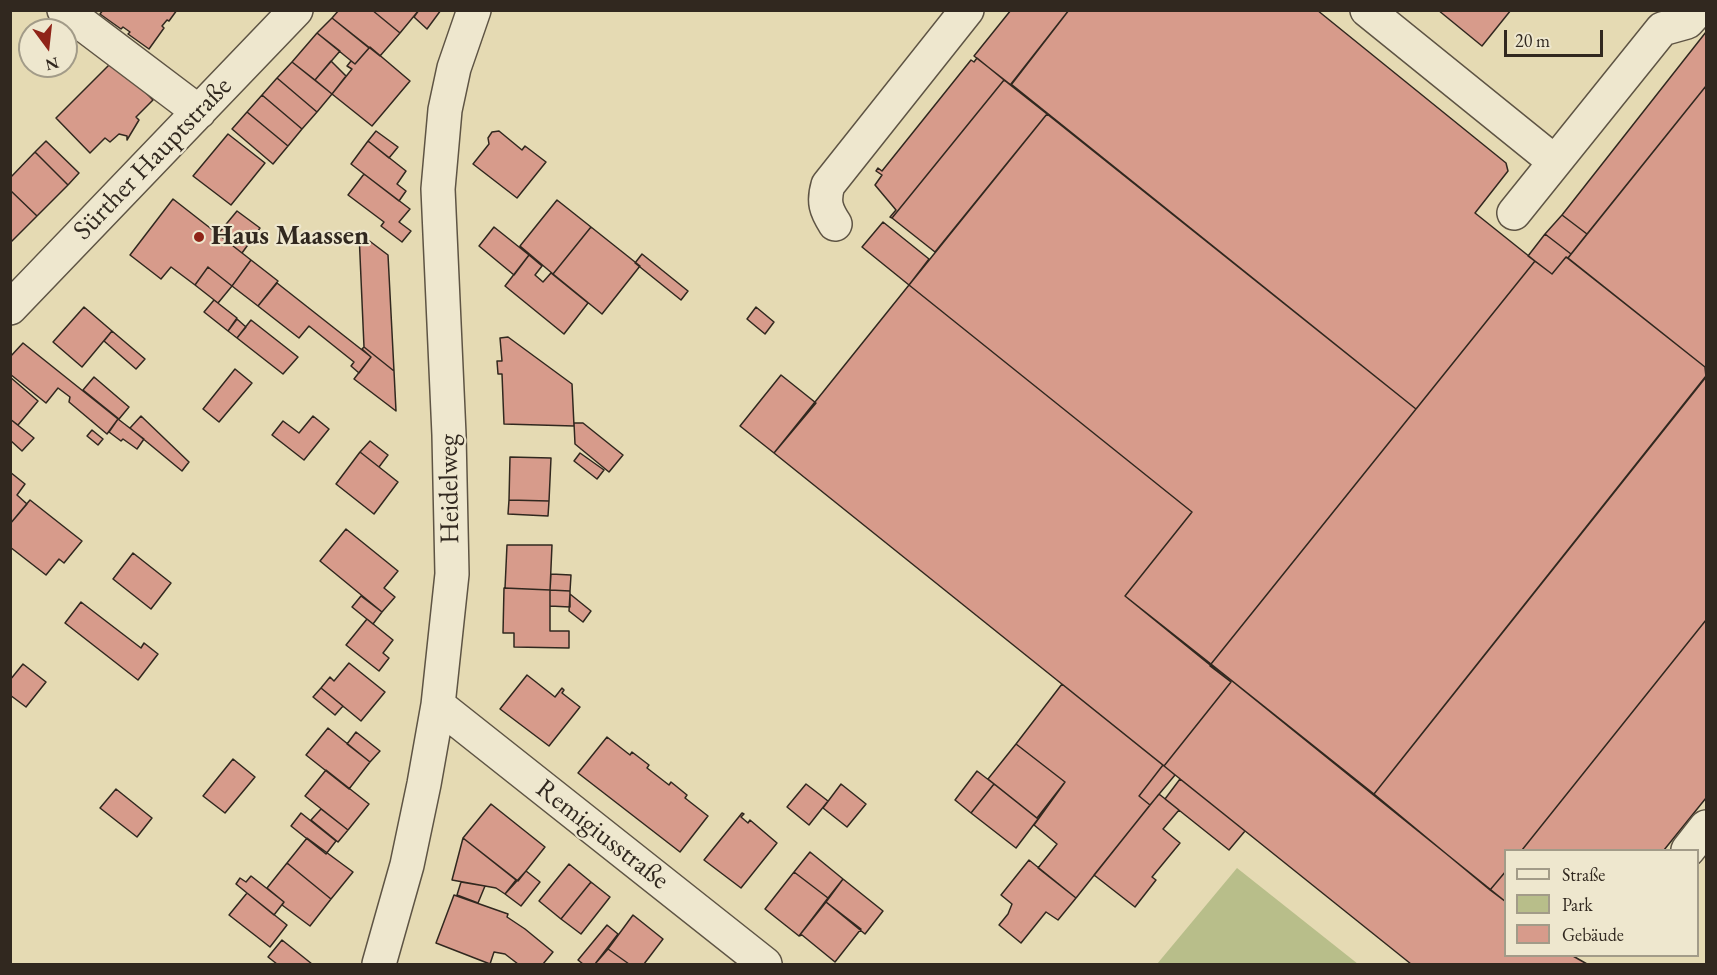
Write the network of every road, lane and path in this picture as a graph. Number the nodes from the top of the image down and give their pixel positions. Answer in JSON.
{"nodes":[{"id":1,"x":64,"y":10,"type":"edge"},
{"id":2,"x":296,"y":10,"type":"edge"},
{"id":3,"x":474,"y":10,"type":"edge"},
{"id":4,"x":967,"y":10,"type":"edge"},
{"id":5,"x":1367,"y":10,"type":"edge"},
{"id":6,"x":1698,"y":10,"type":"edge"},
{"id":7,"x":199,"y":112,"type":"junction"},
{"id":8,"x":1555,"y":162,"type":"junction"},
{"id":9,"x":1514,"y":213,"type":"dead end"},
{"id":10,"x":835,"y":224,"type":"dead end"},
{"id":11,"x":10,"y":308,"type":"edge"},
{"id":12,"x":438,"y":705,"type":"junction"},
{"id":13,"x":1707,"y":827,"type":"edge"},
{"id":14,"x":1689,"y":849,"type":"edge"},
{"id":15,"x":379,"y":964,"type":"edge"},
{"id":16,"x":765,"y":964,"type":"edge"}],
"edges":[{"from":1,"to":7,"type":"street"},
{"from":2,"to":7,"type":"street","name":"Sürther Hauptstraße"},
{"from":3,"to":12,"type":"street","name":"Heidelweg"},
{"from":4,"to":10,"type":"street"},
{"from":5,"to":8,"type":"street"},
{"from":6,"to":8,"type":"street"},
{"from":7,"to":11,"type":"street","name":"Sürther Hauptstraße"},
{"from":8,"to":9,"type":"street"},
{"from":12,"to":15,"type":"street","name":"Heidelweg"},
{"from":12,"to":16,"type":"street","name":"Remigiusstraße"},
{"from":13,"to":14,"type":"street"}]}
